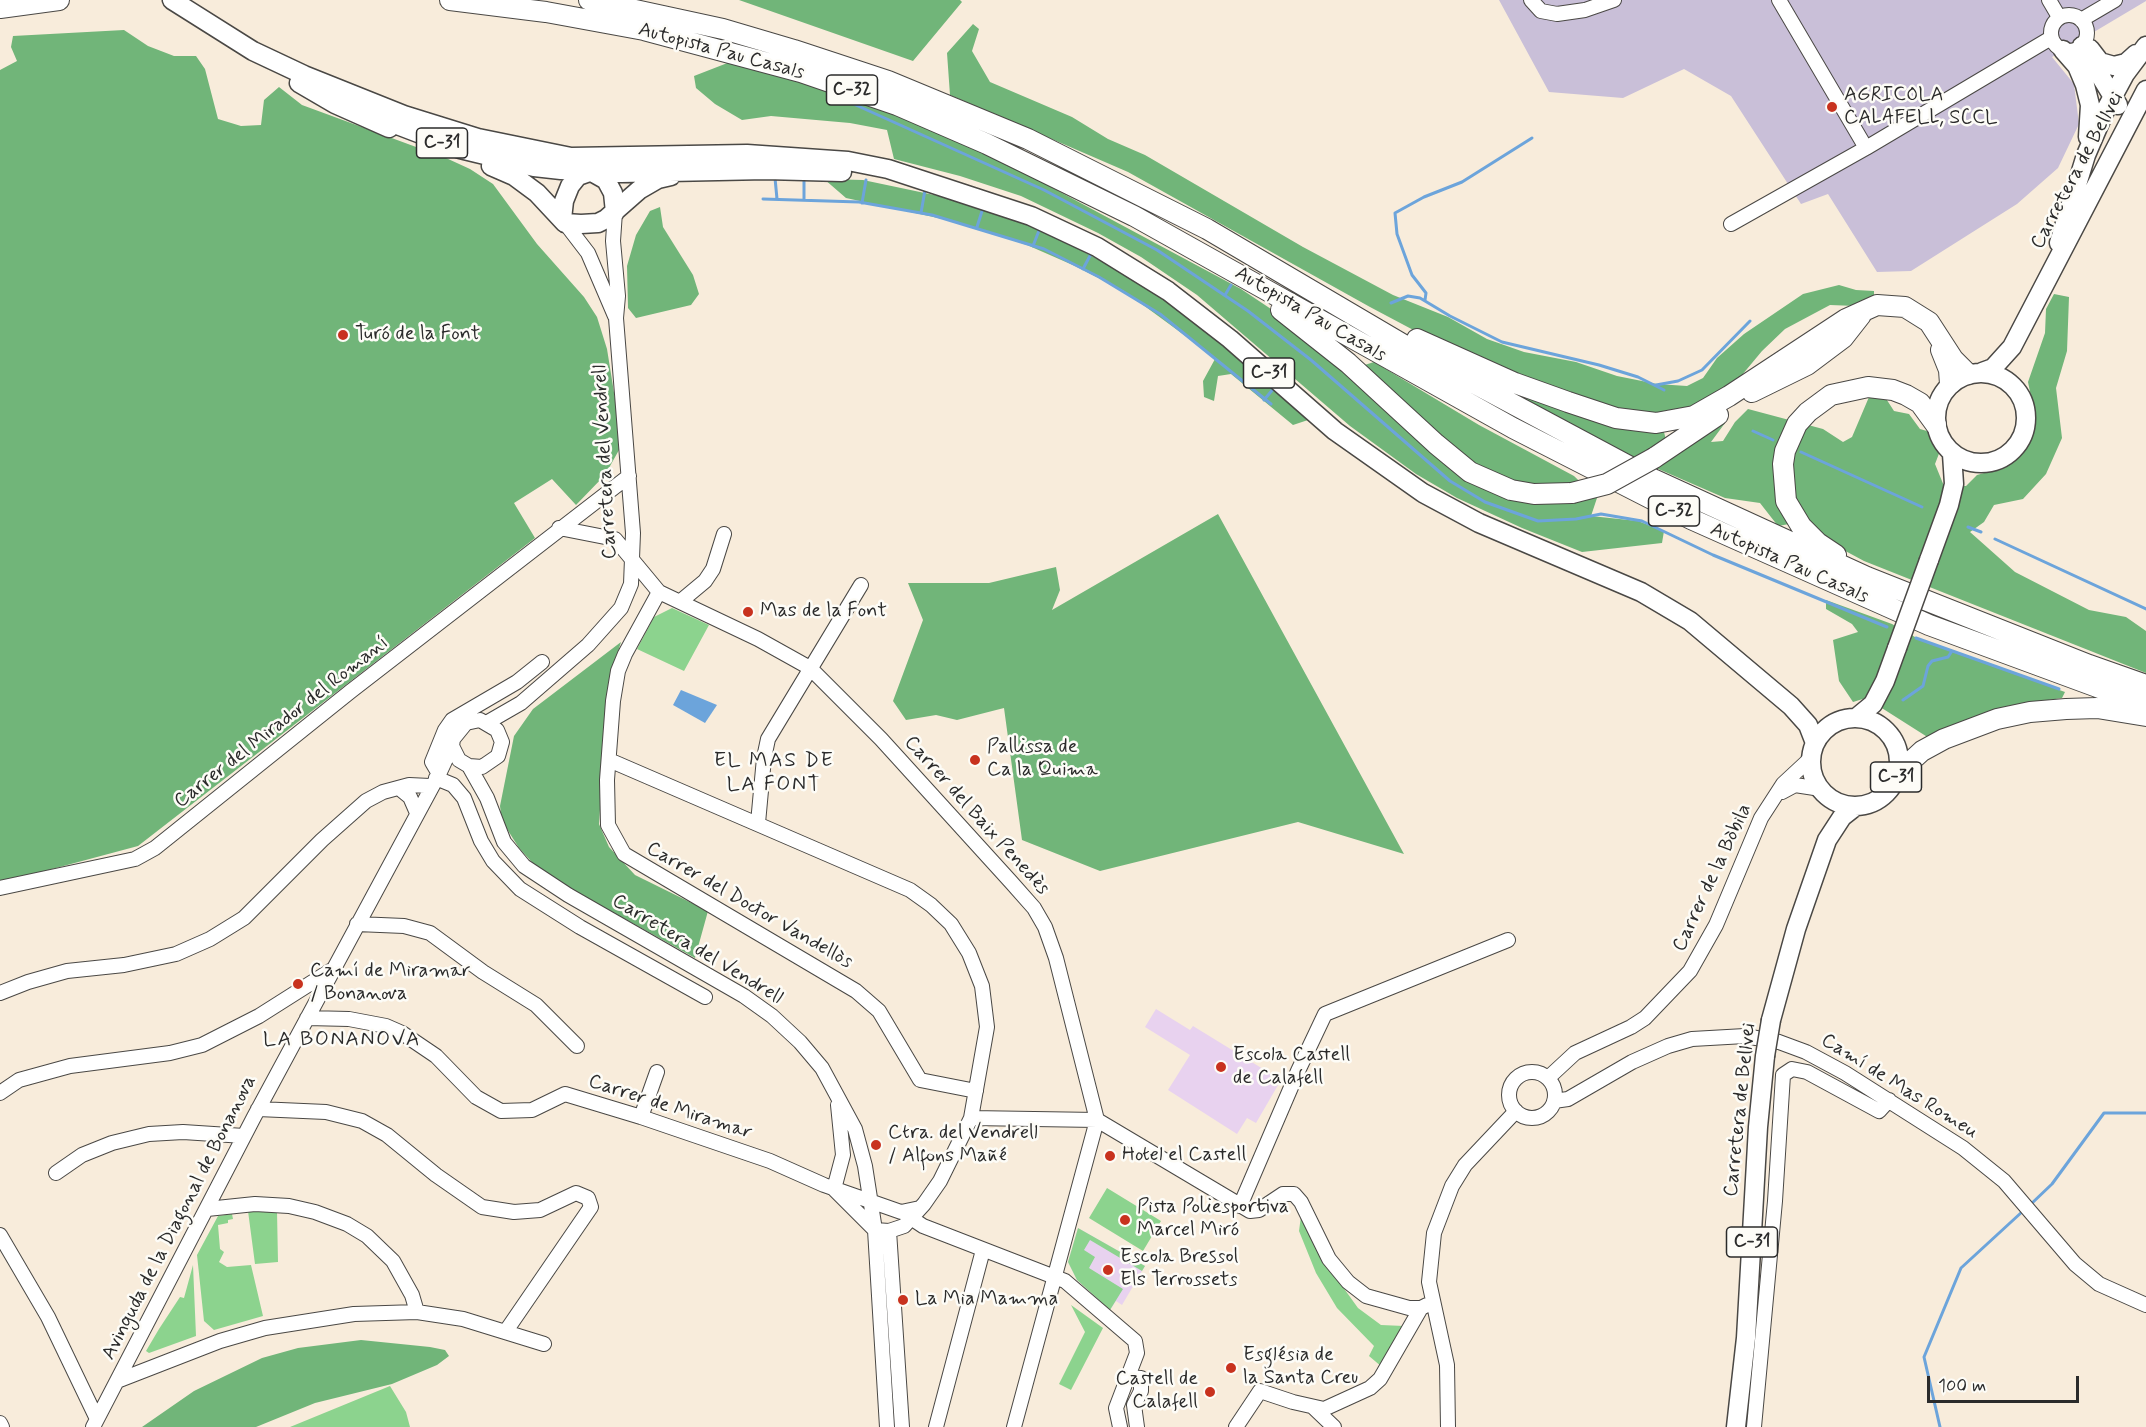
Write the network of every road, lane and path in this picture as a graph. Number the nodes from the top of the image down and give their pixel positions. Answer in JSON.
{"nodes":[{"id":1,"x":59,"y":0,"type":"edge"},
{"id":2,"x":162,"y":0,"type":"edge"},
{"id":3,"x":172,"y":0,"type":"edge"},
{"id":4,"x":450,"y":0,"type":"edge"},
{"id":5,"x":589,"y":0,"type":"edge"},
{"id":6,"x":1531,"y":0,"type":"edge"},
{"id":7,"x":1614,"y":0,"type":"edge"},
{"id":8,"x":1779,"y":0,"type":"edge"},
{"id":9,"x":2049,"y":0,"type":"edge"},
{"id":10,"x":2115,"y":0,"type":"edge"},
{"id":11,"x":0,"y":8,"type":"edge"},
{"id":12,"x":2059,"y":17,"type":"junction"},
{"id":13,"x":2081,"y":20,"type":"junction"},
{"id":14,"x":214,"y":32,"type":"junction"},
{"id":15,"x":2084,"y":43,"type":"junction"},
{"id":16,"x":2057,"y":44,"type":"junction"},
{"id":17,"x":2146,"y":45,"type":"edge"},
{"id":18,"x":301,"y":84,"type":"junction"},
{"id":19,"x":2146,"y":90,"type":"edge"},
{"id":20,"x":2113,"y":96,"type":"junction"},
{"id":21,"x":478,"y":138,"type":"junction"},
{"id":22,"x":1866,"y":148,"type":"junction"},
{"id":23,"x":707,"y":156,"type":"junction"},
{"id":24,"x":2086,"y":156,"type":"junction"},
{"id":25,"x":591,"y":171,"type":"junction"},
{"id":26,"x":693,"y":172,"type":"junction"},
{"id":27,"x":947,"y":188,"type":"junction"},
{"id":28,"x":2096,"y":188,"type":"junction"},
{"id":29,"x":615,"y":212,"type":"junction"},
{"id":30,"x":564,"y":221,"type":"junction"},
{"id":31,"x":1731,"y":224,"type":"dead end"},
{"id":32,"x":1225,"y":266,"type":"junction"},
{"id":33,"x":2050,"y":272,"type":"junction"},
{"id":34,"x":1330,"y":299,"type":"junction"},
{"id":35,"x":616,"y":318,"type":"junction"},
{"id":36,"x":2012,"y":347,"type":"junction"},
{"id":37,"x":1975,"y":373,"type":"junction"},
{"id":38,"x":1950,"y":384,"type":"junction"},
{"id":39,"x":2017,"y":390,"type":"junction"},
{"id":40,"x":1936,"y":425,"type":"junction"},
{"id":41,"x":1952,"y":454,"type":"junction"},
{"id":42,"x":1979,"y":464,"type":"junction"},
{"id":43,"x":629,"y":476,"type":"junction"},
{"id":44,"x":1949,"y":505,"type":"junction"},
{"id":45,"x":559,"y":528,"type":"junction"},
{"id":46,"x":724,"y":534,"type":"dead end"},
{"id":47,"x":633,"y":560,"type":"junction"},
{"id":48,"x":1867,"y":578,"type":"junction"},
{"id":49,"x":861,"y":585,"type":"dead end"},
{"id":50,"x":658,"y":592,"type":"junction"},
{"id":51,"x":681,"y":601,"type":"junction"},
{"id":52,"x":542,"y":662,"type":"dead end"},
{"id":53,"x":810,"y":668,"type":"junction"},
{"id":54,"x":1885,"y":681,"type":"junction"},
{"id":55,"x":2146,"y":685,"type":"edge"},
{"id":56,"x":521,"y":704,"type":"junction"},
{"id":57,"x":2146,"y":705,"type":"edge"},
{"id":58,"x":1791,"y":706,"type":"junction"},
{"id":59,"x":2146,"y":716,"type":"edge"},
{"id":60,"x":1856,"y":718,"type":"junction"},
{"id":61,"x":488,"y":722,"type":"junction"},
{"id":62,"x":1835,"y":723,"type":"junction"},
{"id":63,"x":1884,"y":729,"type":"junction"},
{"id":64,"x":500,"y":735,"type":"junction"},
{"id":65,"x":452,"y":746,"type":"junction"},
{"id":66,"x":1813,"y":751,"type":"junction"},
{"id":67,"x":609,"y":760,"type":"junction"},
{"id":68,"x":466,"y":764,"type":"junction"},
{"id":69,"x":488,"y":765,"type":"junction"},
{"id":70,"x":1898,"y":773,"type":"junction"},
{"id":71,"x":435,"y":779,"type":"junction"},
{"id":72,"x":399,"y":788,"type":"junction"},
{"id":73,"x":1824,"y":792,"type":"junction"},
{"id":74,"x":487,"y":798,"type":"junction"},
{"id":75,"x":1771,"y":801,"type":"junction"},
{"id":76,"x":1856,"y":806,"type":"junction"},
{"id":77,"x":417,"y":813,"type":"junction"},
{"id":78,"x":758,"y":823,"type":"junction"},
{"id":79,"x":1827,"y":840,"type":"junction"},
{"id":80,"x":0,"y":888,"type":"edge"},
{"id":81,"x":357,"y":924,"type":"junction"},
{"id":82,"x":1508,"y":940,"type":"dead end"},
{"id":83,"x":332,"y":970,"type":"junction"},
{"id":84,"x":0,"y":993,"type":"edge"},
{"id":85,"x":705,"y":997,"type":"dead end"},
{"id":86,"x":307,"y":1018,"type":"junction"},
{"id":87,"x":577,"y":1046,"type":"dead end"},
{"id":88,"x":657,"y":1071,"type":"dead end"},
{"id":89,"x":1548,"y":1078,"type":"junction"},
{"id":90,"x":976,"y":1091,"type":"junction"},
{"id":91,"x":836,"y":1092,"type":"junction"},
{"id":92,"x":0,"y":1093,"type":"edge"},
{"id":93,"x":1889,"y":1100,"type":"junction"},
{"id":94,"x":1554,"y":1101,"type":"junction"},
{"id":95,"x":258,"y":1109,"type":"junction"},
{"id":96,"x":1516,"y":1111,"type":"junction"},
{"id":97,"x":641,"y":1117,"type":"junction"},
{"id":98,"x":970,"y":1118,"type":"junction"},
{"id":99,"x":1097,"y":1120,"type":"junction"},
{"id":100,"x":244,"y":1136,"type":"junction"},
{"id":101,"x":56,"y":1173,"type":"dead end"},
{"id":102,"x":834,"y":1189,"type":"junction"},
{"id":103,"x":872,"y":1201,"type":"junction"},
{"id":104,"x":1240,"y":1206,"type":"junction"},
{"id":105,"x":207,"y":1209,"type":"junction"},
{"id":106,"x":913,"y":1213,"type":"junction"},
{"id":107,"x":882,"y":1230,"type":"junction"},
{"id":108,"x":0,"y":1235,"type":"edge"},
{"id":109,"x":983,"y":1250,"type":"junction"},
{"id":110,"x":1056,"y":1276,"type":"junction"},
{"id":111,"x":1426,"y":1305,"type":"junction"},
{"id":112,"x":2146,"y":1305,"type":"edge"},
{"id":113,"x":417,"y":1312,"type":"junction"},
{"id":114,"x":506,"y":1331,"type":"junction"},
{"id":115,"x":544,"y":1344,"type":"dead end"},
{"id":116,"x":1128,"y":1377,"type":"junction"},
{"id":117,"x":117,"y":1381,"type":"junction"},
{"id":118,"x":1313,"y":1407,"type":"junction"},
{"id":119,"x":0,"y":1423,"type":"edge"},
{"id":120,"x":95,"y":1423,"type":"edge"},
{"id":121,"x":2,"y":1427,"type":"edge"},
{"id":122,"x":887,"y":1427,"type":"edge"},
{"id":123,"x":902,"y":1427,"type":"edge"},
{"id":124,"x":936,"y":1427,"type":"edge"},
{"id":125,"x":1014,"y":1427,"type":"edge"},
{"id":126,"x":1120,"y":1427,"type":"edge"},
{"id":127,"x":1137,"y":1427,"type":"edge"},
{"id":128,"x":1236,"y":1427,"type":"edge"},
{"id":129,"x":1334,"y":1427,"type":"edge"},
{"id":130,"x":1448,"y":1427,"type":"edge"},
{"id":131,"x":1736,"y":1427,"type":"edge"},
{"id":132,"x":1754,"y":1427,"type":"edge"}],
"edges":[{"from":1,"to":11,"type":"highway"},
{"from":2,"to":14,"type":"main road","number":"C-31"},
{"from":3,"to":14,"type":"main road","number":"C-31"},
{"from":4,"to":32,"type":"highway","name":"Autopista Pau Casals","number":"C-32"},
{"from":5,"to":34,"type":"highway","name":"Autopista Pau Casals","number":"C-32"},
{"from":6,"to":7,"type":"street"},
{"from":8,"to":22,"type":"street"},
{"from":9,"to":12,"type":"street"},
{"from":10,"to":13,"type":"street"},
{"from":12,"to":13,"type":"street"},
{"from":12,"to":16,"type":"street"},
{"from":13,"to":15,"type":"street"},
{"from":14,"to":18,"type":"main road","number":"C-31"},
{"from":14,"to":21,"type":"main road","number":"C-31"},
{"from":15,"to":16,"type":"street"},
{"from":15,"to":17,"type":"main road"},
{"from":15,"to":20,"type":"main road"},
{"from":16,"to":22,"type":"street"},
{"from":16,"to":24,"type":"main road"},
{"from":17,"to":20,"type":"main road","name":"Carretera de Bellvei"},
{"from":18,"to":25,"type":"main road","number":"C-31"},
{"from":18,"to":30,"type":"main road"},
{"from":19,"to":28,"type":"main road","name":"Carretera de Bellvei"},
{"from":20,"to":24,"type":"main road","name":"Carretera de Bellvei"},
{"from":20,"to":28,"type":"main road"},
{"from":21,"to":23,"type":"main road","number":"C-31"},
{"from":21,"to":25,"type":"main road"},
{"from":22,"to":31,"type":"street"},
{"from":23,"to":25,"type":"main road"},
{"from":23,"to":27,"type":"main road","number":"C-31"},
{"from":24,"to":33,"type":"main road","name":"Carretera de Bellvei"},
{"from":25,"to":26,"type":"main road","number":"C-31"},
{"from":25,"to":29,"type":"main road"},
{"from":25,"to":30,"type":"main road"},
{"from":26,"to":27,"type":"main road","number":"C-31"},
{"from":26,"to":29,"type":"main road"},
{"from":27,"to":58,"type":"main road","number":"C-31"},
{"from":28,"to":33,"type":"main road","name":"Carretera de Bellvei"},
{"from":29,"to":30,"type":"main road"},
{"from":29,"to":35,"type":"street","name":"Carretera del Vendrell"},
{"from":30,"to":35,"type":"street","name":"Carretera del Vendrell"},
{"from":32,"to":38,"type":"highway","bridge":true},
{"from":32,"to":57,"type":"highway","name":"Autopista Pau Casals","number":"C-32"},
{"from":33,"to":36,"type":"main road","name":"Carretera de Bellvei"},
{"from":34,"to":37,"type":"highway"},
{"from":34,"to":48,"type":"highway","name":"Autopista Pau Casals","number":"C-32"},
{"from":35,"to":43,"type":"street","name":"Carretera del Vendrell"},
{"from":36,"to":37,"type":"main road","name":"Carretera de Bellvei"},
{"from":36,"to":39,"type":"main road","name":"Carretera de Bellvei"},
{"from":37,"to":38,"type":"main road"},
{"from":37,"to":39,"type":"main road"},
{"from":38,"to":40,"type":"main road"},
{"from":39,"to":42,"type":"main road"},
{"from":40,"to":41,"type":"main road"},
{"from":40,"to":48,"type":"highway"},
{"from":41,"to":42,"type":"main road"},
{"from":41,"to":44,"type":"main road"},
{"from":42,"to":44,"type":"main road"},
{"from":43,"to":45,"type":"street","name":"Carrer del Mirador del Romaní"},
{"from":43,"to":47,"type":"street","name":"Carretera del Vendrell"},
{"from":44,"to":54,"type":"main road","bridge":true},
{"from":45,"to":47,"type":"street"},
{"from":45,"to":80,"type":"street","name":"Carrer del Mirador del Romaní"},
{"from":46,"to":51,"type":"street"},
{"from":47,"to":50,"type":"street"},
{"from":47,"to":56,"type":"street","name":"Carretera del Vendrell"},
{"from":48,"to":55,"type":"highway","name":"Autopista Pau Casals","number":"C-32"},
{"from":49,"to":53,"type":"street"},
{"from":50,"to":51,"type":"street","name":"Carrer del Baix Penedès"},
{"from":50,"to":67,"type":"street","name":"Carrer del Doctor Vandellòs"},
{"from":51,"to":53,"type":"street","name":"Carrer del Baix Penedès"},
{"from":52,"to":71,"type":"street"},
{"from":53,"to":78,"type":"street"},
{"from":53,"to":99,"type":"street","name":"Carrer del Baix Penedès"},
{"from":54,"to":60,"type":"main road"},
{"from":54,"to":63,"type":"main road"},
{"from":56,"to":61,"type":"street","name":"Carretera del Vendrell"},
{"from":56,"to":64,"type":"street","name":"Carretera del Vendrell"},
{"from":58,"to":62,"type":"main road","number":"C-31"},
{"from":58,"to":66,"type":"main road","number":"C-31"},
{"from":59,"to":70,"type":"highway"},
{"from":60,"to":62,"type":"main road","number":"C-31"},
{"from":60,"to":63,"type":"main road"},
{"from":61,"to":64,"type":"street"},
{"from":61,"to":65,"type":"street"},
{"from":62,"to":66,"type":"main road"},
{"from":63,"to":70,"type":"main road","number":"C-31"},
{"from":64,"to":69,"type":"street"},
{"from":65,"to":68,"type":"street"},
{"from":65,"to":71,"type":"street","name":"Avinguda de la Diagonal de Bonanova"},
{"from":66,"to":73,"type":"main road","number":"C-31"},
{"from":66,"to":75,"type":"street","name":"Carrer de la Bòbila"},
{"from":67,"to":78,"type":"street"},
{"from":67,"to":90,"type":"street","name":"Carrer del Doctor Vandellòs"},
{"from":68,"to":69,"type":"street"},
{"from":68,"to":71,"type":"street"},
{"from":68,"to":74,"type":"street","name":"Carretera del Vendrell"},
{"from":69,"to":74,"type":"street","name":"Carretera del Vendrell"},
{"from":70,"to":76,"type":"main road","number":"C-31"},
{"from":71,"to":72,"type":"street"},
{"from":71,"to":77,"type":"street","name":"Avinguda de la Diagonal de Bonanova"},
{"from":71,"to":85,"type":"street"},
{"from":72,"to":77,"type":"street"},
{"from":72,"to":84,"type":"street"},
{"from":73,"to":75,"type":"street"},
{"from":73,"to":76,"type":"main road","number":"C-31"},
{"from":73,"to":79,"type":"main road","name":"Carretera de Bellvei"},
{"from":74,"to":91,"type":"street","name":"Carretera del Vendrell"},
{"from":75,"to":89,"type":"street","name":"Carrer de la Bòbila"},
{"from":76,"to":79,"type":"main road","name":"Carretera de Bellvei","number":"C-31"},
{"from":77,"to":81,"type":"street","name":"Avinguda de la Diagonal de Bonanova"},
{"from":78,"to":90,"type":"street"},
{"from":79,"to":131,"type":"main road","name":"Carretera de Bellvei","number":"C-31","bridge":true},
{"from":81,"to":83,"type":"street","name":"Avinguda de la Diagonal de Bonanova"},
{"from":81,"to":87,"type":"street"},
{"from":82,"to":104,"type":"street"},
{"from":83,"to":86,"type":"street","name":"Avinguda de la Diagonal de Bonanova"},
{"from":83,"to":92,"type":"street"},
{"from":86,"to":95,"type":"street","name":"Avinguda de la Diagonal de Bonanova"},
{"from":86,"to":97,"type":"street","name":"Carrer de Miramar"},
{"from":88,"to":97,"type":"street"},
{"from":89,"to":94,"type":"street"},
{"from":89,"to":96,"type":"street"},
{"from":90,"to":98,"type":"street"},
{"from":91,"to":102,"type":"street"},
{"from":91,"to":103,"type":"street","name":"Carretera del Vendrell"},
{"from":93,"to":94,"type":"street","name":"Camí de Mas Romeu"},
{"from":93,"to":112,"type":"street","name":"Camí de Mas Romeu"},
{"from":93,"to":132,"type":"street"},
{"from":94,"to":96,"type":"street"},
{"from":95,"to":100,"type":"street","name":"Avinguda de la Diagonal de Bonanova"},
{"from":95,"to":114,"type":"street"},
{"from":96,"to":111,"type":"street"},
{"from":97,"to":102,"type":"street","name":"Carrer de Miramar"},
{"from":98,"to":99,"type":"street"},
{"from":98,"to":106,"type":"street"},
{"from":99,"to":104,"type":"street"},
{"from":99,"to":110,"type":"street","name":"Carrer del Baix Penedès"},
{"from":100,"to":101,"type":"street"},
{"from":100,"to":105,"type":"street","name":"Avinguda de la Diagonal de Bonanova"},
{"from":102,"to":103,"type":"street","name":"Carrer de Miramar"},
{"from":102,"to":107,"type":"street"},
{"from":103,"to":106,"type":"street","name":"Carrer de Miramar"},
{"from":103,"to":107,"type":"street","name":"Carretera del Vendrell"},
{"from":104,"to":111,"type":"street"},
{"from":105,"to":113,"type":"street"},
{"from":105,"to":117,"type":"street","name":"Avinguda de la Diagonal de Bonanova"},
{"from":106,"to":107,"type":"street"},
{"from":106,"to":109,"type":"street","name":"Carrer de Miramar"},
{"from":107,"to":122,"type":"street"},
{"from":107,"to":123,"type":"street"},
{"from":108,"to":120,"type":"street"},
{"from":109,"to":110,"type":"street","name":"Carrer de Miramar"},
{"from":109,"to":124,"type":"street"},
{"from":110,"to":116,"type":"street","name":"Carrer de Miramar"},
{"from":110,"to":125,"type":"street","name":"Carrer del Baix Penedès"},
{"from":111,"to":118,"type":"street"},
{"from":111,"to":130,"type":"street"},
{"from":113,"to":114,"type":"street"},
{"from":113,"to":117,"type":"street"},
{"from":114,"to":115,"type":"street"},
{"from":116,"to":126,"type":"street"},
{"from":116,"to":127,"type":"street"},
{"from":117,"to":120,"type":"street","name":"Avinguda de la Diagonal de Bonanova"},
{"from":118,"to":128,"type":"street"},
{"from":118,"to":129,"type":"street"},
{"from":119,"to":121,"type":"street"}]}
